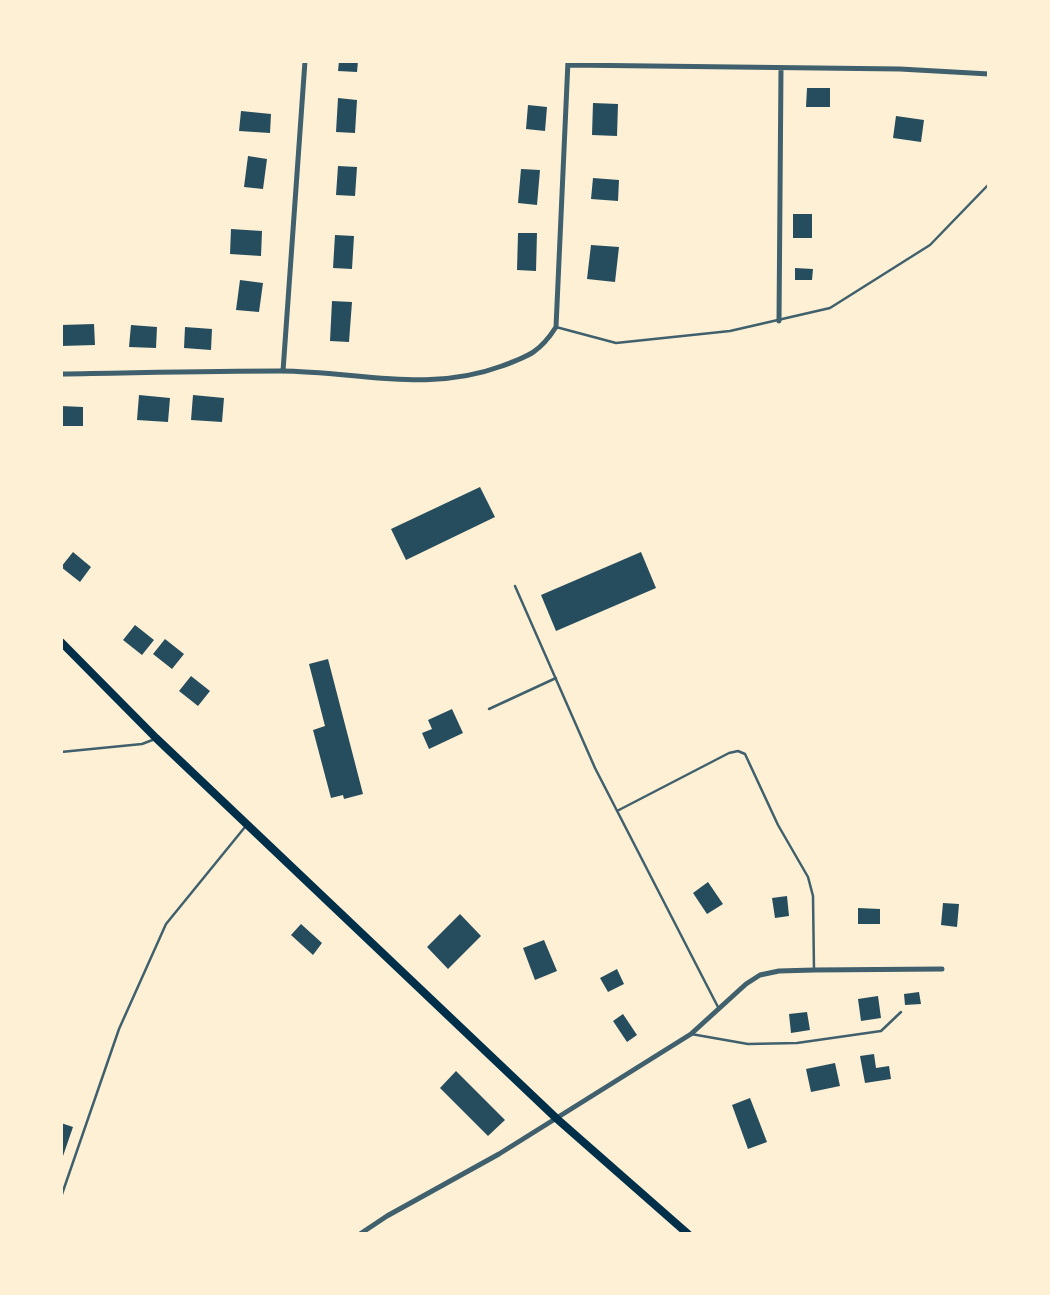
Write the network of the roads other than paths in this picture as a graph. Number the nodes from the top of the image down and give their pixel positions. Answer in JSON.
{"nodes":[{"id":1,"x":305,"y":61,"type":"edge"},
{"id":2,"x":568,"y":63,"type":"edge"},
{"id":3,"x":781,"y":68,"type":"junction"},
{"id":4,"x":989,"y":74,"type":"edge"},
{"id":5,"x":989,"y":184,"type":"edge"},
{"id":6,"x":779,"y":321,"type":"junction"},
{"id":7,"x":556,"y":327,"type":"junction"},
{"id":8,"x":284,"y":371,"type":"junction"},
{"id":9,"x":61,"y":373,"type":"edge"},
{"id":10,"x":515,"y":586,"type":"dead end"},
{"id":11,"x":61,"y":642,"type":"edge"},
{"id":12,"x":556,"y":678,"type":"junction"},
{"id":13,"x":489,"y":709,"type":"dead end"},
{"id":14,"x":156,"y":738,"type":"junction"},
{"id":15,"x":61,"y":752,"type":"edge"},
{"id":16,"x":617,"y":812,"type":"junction"},
{"id":17,"x":247,"y":825,"type":"junction"},
{"id":18,"x":942,"y":969,"type":"dead end"},
{"id":19,"x":814,"y":970,"type":"junction"},
{"id":20,"x":719,"y":1009,"type":"junction"},
{"id":21,"x":901,"y":1012,"type":"dead end"},
{"id":22,"x":691,"y":1034,"type":"junction"},
{"id":23,"x":556,"y":1118,"type":"junction"},
{"id":24,"x":61,"y":1197,"type":"edge"},
{"id":25,"x":360,"y":1234,"type":"edge"},
{"id":26,"x":688,"y":1234,"type":"edge"}],
"edges":[{"from":1,"to":8,"type":"street"},
{"from":2,"to":3,"type":"street"},
{"from":2,"to":7,"type":"street"},
{"from":3,"to":4,"type":"street"},
{"from":3,"to":6,"type":"street"},
{"from":5,"to":6,"type":"lane"},
{"from":6,"to":7,"type":"lane"},
{"from":7,"to":8,"type":"street"},
{"from":8,"to":9,"type":"street"},
{"from":10,"to":12,"type":"lane"},
{"from":11,"to":14,"type":"main road"},
{"from":12,"to":13,"type":"lane"},
{"from":12,"to":16,"type":"lane"},
{"from":14,"to":15,"type":"lane"},
{"from":14,"to":17,"type":"main road"},
{"from":16,"to":19,"type":"lane"},
{"from":16,"to":20,"type":"lane"},
{"from":17,"to":23,"type":"main road"},
{"from":17,"to":24,"type":"lane"},
{"from":18,"to":19,"type":"street"},
{"from":19,"to":20,"type":"street"},
{"from":20,"to":22,"type":"street"},
{"from":21,"to":22,"type":"lane"},
{"from":22,"to":23,"type":"street"},
{"from":23,"to":25,"type":"street"},
{"from":23,"to":26,"type":"main road"}]}
